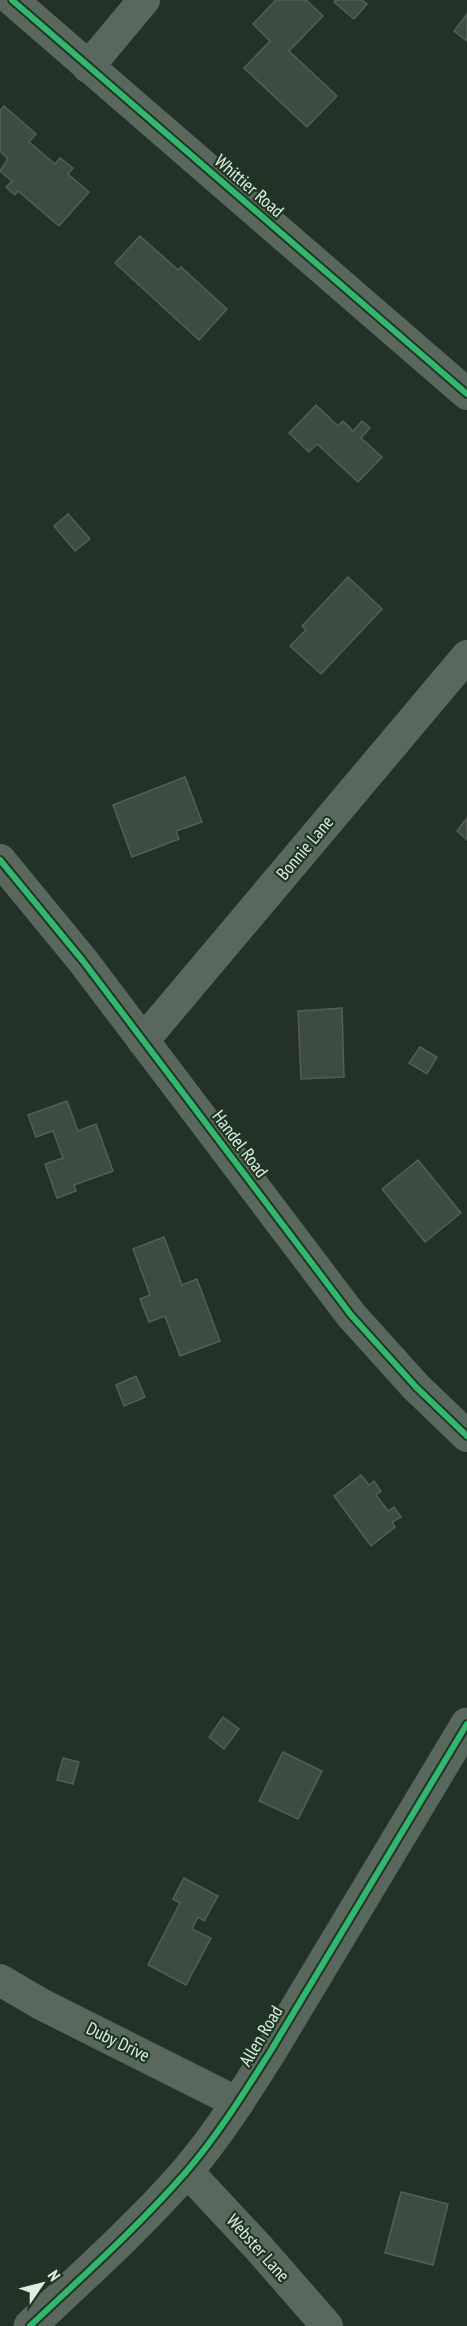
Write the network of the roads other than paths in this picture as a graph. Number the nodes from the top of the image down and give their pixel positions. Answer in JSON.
{"nodes":[{"id":1,"x":12,"y":0,"type":"edge"},
{"id":2,"x":144,"y":0,"type":"edge"},
{"id":3,"x":88,"y":67,"type":"junction"},
{"id":4,"x":467,"y":394,"type":"edge"},
{"id":5,"x":467,"y":656,"type":"edge"},
{"id":6,"x":0,"y":860,"type":"edge"},
{"id":7,"x":143,"y":1041,"type":"junction"},
{"id":8,"x":467,"y":1436,"type":"edge"},
{"id":9,"x":467,"y":1724,"type":"edge"},
{"id":10,"x":0,"y":1980,"type":"edge"},
{"id":11,"x":238,"y":2103,"type":"junction"},
{"id":12,"x":187,"y":2171,"type":"junction"},
{"id":13,"x":30,"y":2326,"type":"edge"},
{"id":14,"x":327,"y":2326,"type":"edge"}],
"edges":[{"from":1,"to":3,"type":"street","name":"Whittier Road"},
{"from":2,"to":3,"type":"street"},
{"from":3,"to":4,"type":"street","name":"Whittier Road"},
{"from":5,"to":7,"type":"street","name":"Bonnie Lane"},
{"from":6,"to":7,"type":"street","name":"Handel Road"},
{"from":7,"to":8,"type":"street","name":"Handel Road"},
{"from":9,"to":11,"type":"street","name":"Allen Road"},
{"from":10,"to":11,"type":"street","name":"Duby Drive"},
{"from":11,"to":12,"type":"street","name":"Allen Road"},
{"from":12,"to":13,"type":"street","name":"Allen Road"},
{"from":12,"to":14,"type":"street","name":"Webster Lane"}]}
